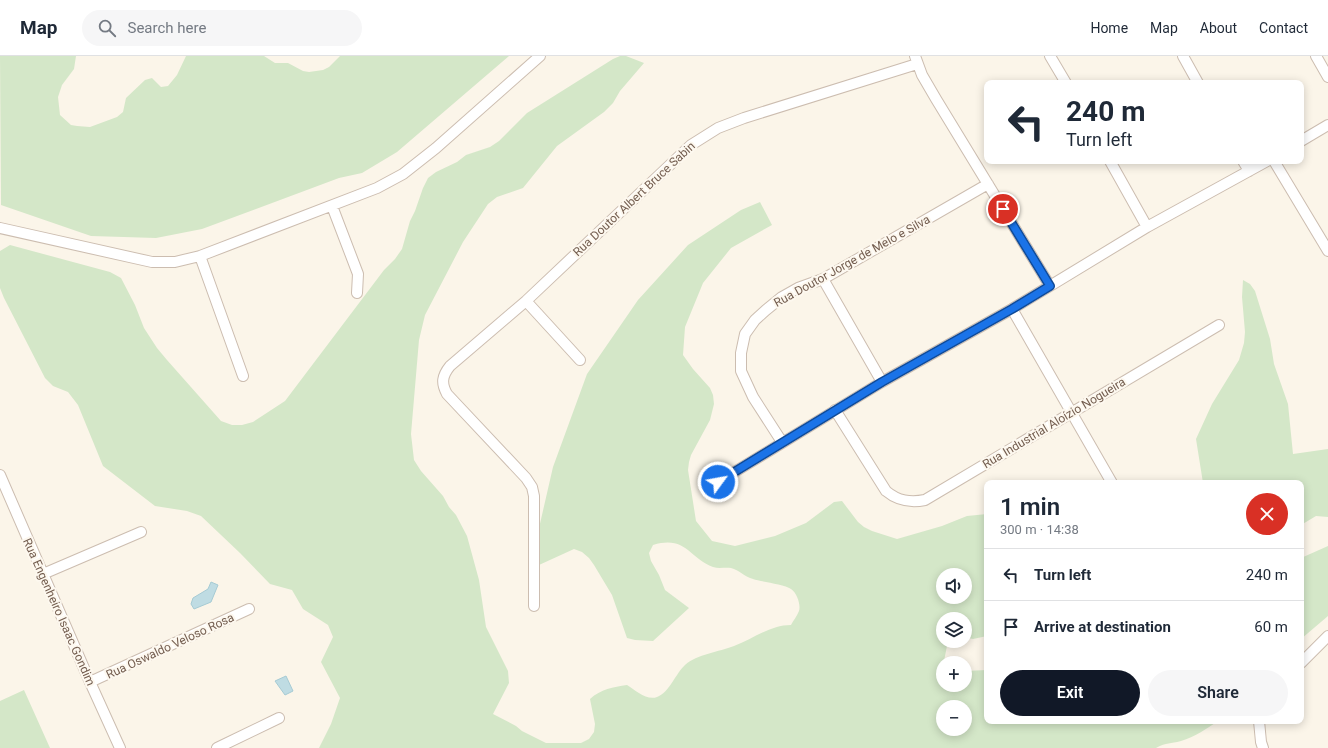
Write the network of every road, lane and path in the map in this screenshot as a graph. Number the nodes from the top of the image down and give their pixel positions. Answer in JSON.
{"nodes":[{"id":1,"x":540,"y":56,"type":"edge"},
{"id":2,"x":1050,"y":56,"type":"edge"},
{"id":3,"x":1182,"y":56,"type":"edge"},
{"id":4,"x":1316,"y":56,"type":"edge"},
{"id":5,"x":916,"y":60,"type":"edge"},
{"id":6,"x":1328,"y":77,"type":"edge"},
{"id":7,"x":1064,"y":80,"type":"edge"},
{"id":8,"x":1196,"y":80,"type":"edge"},
{"id":9,"x":1328,"y":125,"type":"edge"},
{"id":10,"x":1304,"y":139,"type":"edge"},
{"id":11,"x":1112,"y":164,"type":"edge"},
{"id":12,"x":1245,"y":164,"type":"edge"},
{"id":13,"x":1262,"y":164,"type":"edge"},
{"id":14,"x":1276,"y":164,"type":"edge"},
{"id":15,"x":1249,"y":171,"type":"junction"},
{"id":16,"x":988,"y":184,"type":"junction"},
{"id":17,"x":332,"y":206,"type":"junction"},
{"id":18,"x":1147,"y":227,"type":"junction"},
{"id":19,"x":0,"y":228,"type":"edge"},
{"id":20,"x":1328,"y":251,"type":"edge"},
{"id":21,"x":200,"y":256,"type":"junction"},
{"id":22,"x":823,"y":279,"type":"junction"},
{"id":23,"x":1050,"y":286,"type":"junction"},
{"id":24,"x":357,"y":293,"type":"dead end"},
{"id":25,"x":526,"y":300,"type":"junction"},
{"id":26,"x":1012,"y":309,"type":"junction"},
{"id":27,"x":1219,"y":325,"type":"dead end"},
{"id":28,"x":580,"y":360,"type":"dead end"},
{"id":29,"x":243,"y":376,"type":"dead end"},
{"id":30,"x":882,"y":382,"type":"junction"},
{"id":31,"x":835,"y":410,"type":"junction"},
{"id":32,"x":1071,"y":413,"type":"junction"},
{"id":33,"x":782,"y":442,"type":"junction"},
{"id":34,"x":0,"y":475,"type":"edge"},
{"id":35,"x":1110,"y":480,"type":"edge"},
{"id":36,"x":718,"y":482,"type":"dead end"},
{"id":37,"x":141,"y":532,"type":"dead end"},
{"id":38,"x":43,"y":574,"type":"junction"},
{"id":39,"x":534,"y":606,"type":"dead end"},
{"id":40,"x":249,"y":609,"type":"dead end"},
{"id":41,"x":1328,"y":636,"type":"edge"},
{"id":42,"x":1304,"y":660,"type":"edge"},
{"id":43,"x":90,"y":682,"type":"junction"},
{"id":44,"x":279,"y":718,"type":"dead end"},
{"id":45,"x":1259,"y":724,"type":"edge"},
{"id":46,"x":120,"y":748,"type":"edge"},
{"id":47,"x":217,"y":748,"type":"edge"},
{"id":48,"x":1263,"y":748,"type":"edge"}],
"edges":[{"from":1,"to":17,"type":"street"},
{"from":2,"to":7,"type":"street"},
{"from":3,"to":8,"type":"street"},
{"from":4,"to":6,"type":"street"},
{"from":5,"to":16,"type":"street"},
{"from":5,"to":25,"type":"street","name":"Rua Doutor Albert Bruce Sabin"},
{"from":9,"to":10,"type":"street"},
{"from":11,"to":18,"type":"street"},
{"from":12,"to":15,"type":"street"},
{"from":13,"to":15,"type":"street"},
{"from":14,"to":20,"type":"street"},
{"from":15,"to":18,"type":"street"},
{"from":16,"to":22,"type":"street","name":"Rua Doutor Jorge de Melo e Silva"},
{"from":16,"to":23,"type":"street"},
{"from":17,"to":21,"type":"street"},
{"from":17,"to":24,"type":"street"},
{"from":18,"to":23,"type":"street"},
{"from":19,"to":21,"type":"street"},
{"from":21,"to":29,"type":"street"},
{"from":22,"to":30,"type":"street"},
{"from":22,"to":33,"type":"street","name":"Rua Doutor Jorge de Melo e Silva"},
{"from":23,"to":26,"type":"street"},
{"from":25,"to":28,"type":"street"},
{"from":25,"to":39,"type":"street","name":"Rua Doutor Albert Bruce Sabin"},
{"from":26,"to":30,"type":"street"},
{"from":26,"to":32,"type":"street"},
{"from":27,"to":32,"type":"street","name":"Rua Industrial Aloízio Nogueira"},
{"from":30,"to":31,"type":"street"},
{"from":31,"to":32,"type":"street","name":"Rua Industrial Aloízio Nogueira"},
{"from":31,"to":33,"type":"street"},
{"from":32,"to":35,"type":"street"},
{"from":33,"to":36,"type":"street"},
{"from":34,"to":38,"type":"street","name":"Rua Engenheiro Isaac Gondim"},
{"from":37,"to":38,"type":"street"},
{"from":38,"to":43,"type":"street","name":"Rua Engenheiro Isaac Gondim"},
{"from":40,"to":43,"type":"street","name":"Rua Oswaldo Veloso Rosa"},
{"from":41,"to":42,"type":"street"},
{"from":43,"to":46,"type":"street","name":"Rua Engenheiro Isaac Gondim"},
{"from":44,"to":47,"type":"street"},
{"from":45,"to":48,"type":"street"}]}
